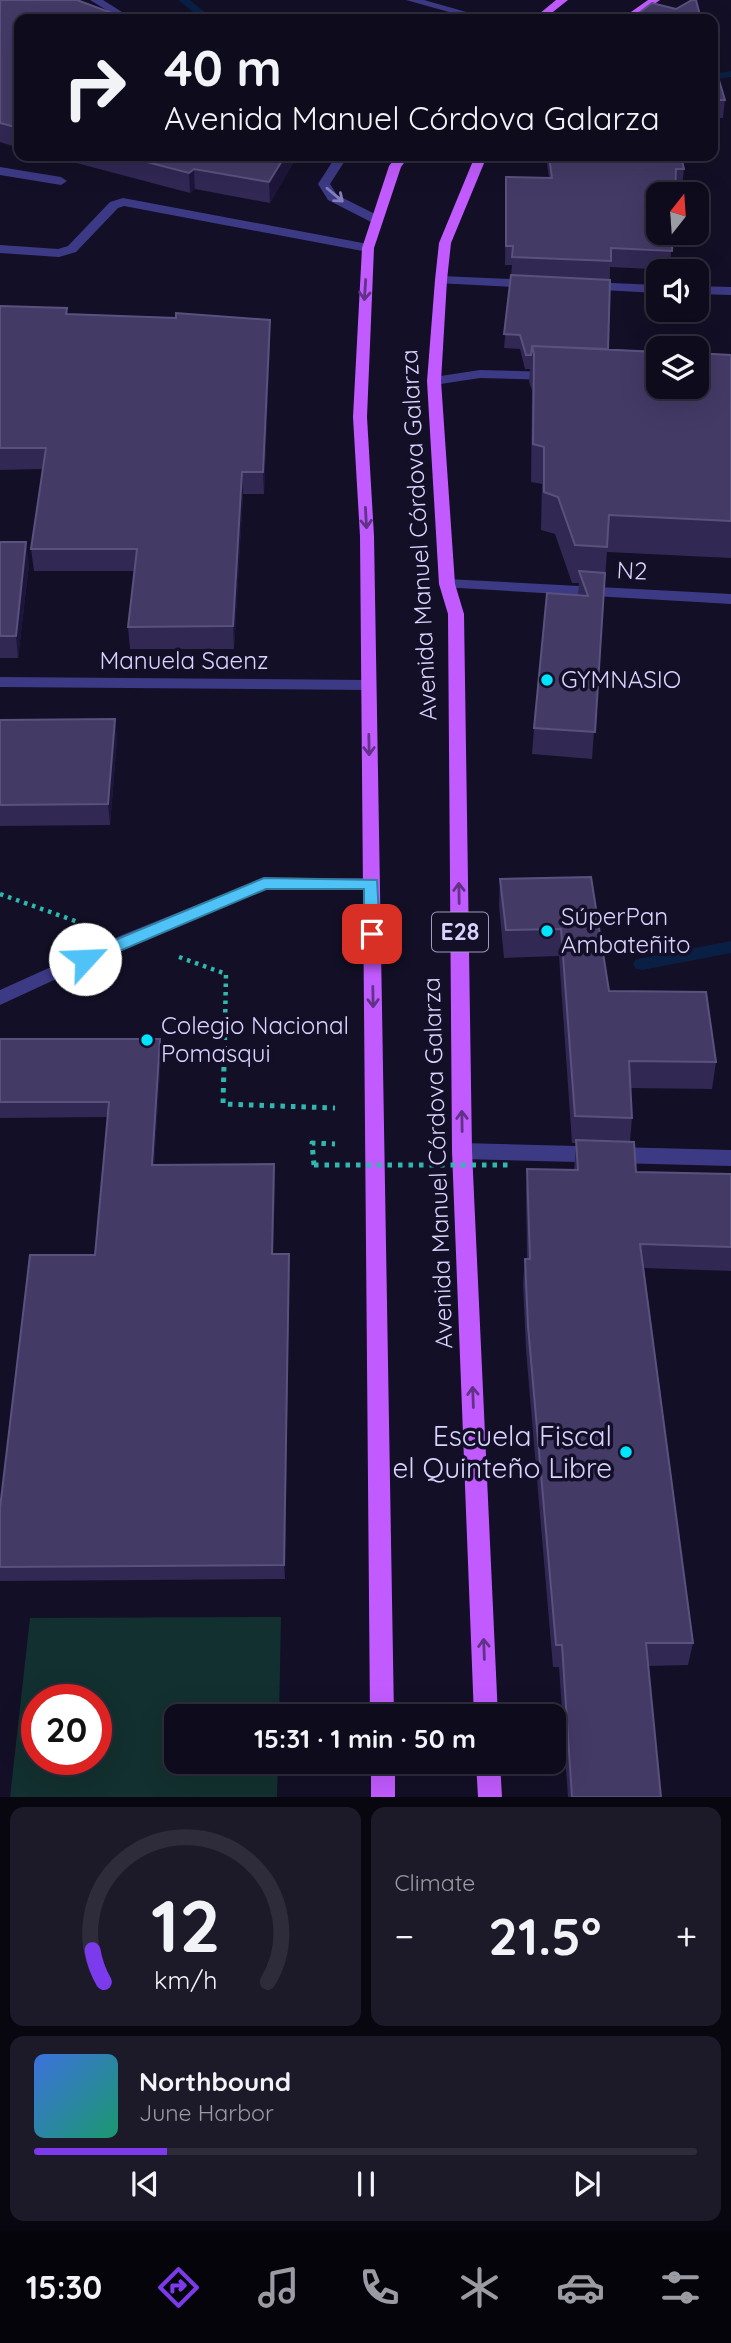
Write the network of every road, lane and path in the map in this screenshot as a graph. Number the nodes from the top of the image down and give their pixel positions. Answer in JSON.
{"nodes":[{"id":1,"x":95,"y":0,"type":"edge"},
{"id":2,"x":411,"y":0,"type":"edge"},
{"id":3,"x":563,"y":0,"type":"edge"},
{"id":4,"x":654,"y":0,"type":"edge"},
{"id":5,"x":119,"y":14,"type":"edge"},
{"id":6,"x":466,"y":14,"type":"edge"},
{"id":7,"x":545,"y":14,"type":"edge"},
{"id":8,"x":633,"y":14,"type":"edge"},
{"id":9,"x":339,"y":161,"type":"edge"},
{"id":10,"x":399,"y":161,"type":"edge"},
{"id":11,"x":479,"y":161,"type":"edge"},
{"id":12,"x":0,"y":171,"type":"edge"},
{"id":13,"x":61,"y":181,"type":"dead end"},
{"id":14,"x":377,"y":220,"type":"junction"},
{"id":15,"x":368,"y":248,"type":"junction"},
{"id":16,"x":0,"y":249,"type":"edge"},
{"id":17,"x":441,"y":281,"type":"junction"},
{"id":18,"x":549,"y":285,"type":"edge"},
{"id":19,"x":576,"y":286,"type":"edge"},
{"id":20,"x":646,"y":289,"type":"edge"},
{"id":21,"x":709,"y":291,"type":"edge"},
{"id":22,"x":731,"y":292,"type":"edge"},
{"id":23,"x":568,"y":376,"type":"edge"},
{"id":24,"x":434,"y":381,"type":"junction"},
{"id":25,"x":447,"y":584,"type":"junction"},
{"id":26,"x":731,"y":599,"type":"edge"},
{"id":27,"x":0,"y":682,"type":"edge"},
{"id":28,"x":368,"y":685,"type":"junction"},
{"id":29,"x":372,"y":884,"type":"junction"},
{"id":30,"x":0,"y":894,"type":"edge"},
{"id":31,"x":128,"y":939,"type":"junction"},
{"id":32,"x":0,"y":998,"type":"edge"},
{"id":33,"x":305,"y":1107,"type":"dead end"},
{"id":34,"x":312,"y":1143,"type":"dead end"},
{"id":35,"x":462,"y":1151,"type":"junction"},
{"id":36,"x":731,"y":1158,"type":"edge"},
{"id":37,"x":510,"y":1165,"type":"dead end"},
{"id":38,"x":382,"y":1704,"type":"edge"},
{"id":39,"x":485,"y":1704,"type":"edge"},
{"id":40,"x":383,"y":1774,"type":"edge"},
{"id":41,"x":489,"y":1774,"type":"edge"},
{"id":42,"x":383,"y":1797,"type":"edge"},
{"id":43,"x":490,"y":1797,"type":"edge"}],
"edges":[{"from":1,"to":5,"type":"street"},
{"from":2,"to":6,"type":"street"},
{"from":3,"to":7,"type":"main road"},
{"from":4,"to":8,"type":"main road"},
{"from":9,"to":14,"type":"street","one_way":true},
{"from":10,"to":14,"type":"main road","name":"Avenida Manuel Córdova Galarza"},
{"from":11,"to":17,"type":"main road","name":"Avenida Manuel Córdova Galarza","number":"E28"},
{"from":12,"to":13,"type":"street"},
{"from":14,"to":15,"type":"main road","name":"Avenida Manuel Córdova Galarza"},
{"from":15,"to":16,"type":"street"},
{"from":15,"to":28,"type":"main road","name":"Avenida Manuel Córdova Galarza","one_way":true},
{"from":17,"to":18,"type":"street"},
{"from":17,"to":24,"type":"main road","name":"Avenida Manuel Córdova Galarza","number":"E28"},
{"from":19,"to":20,"type":"street"},
{"from":21,"to":22,"type":"street"},
{"from":23,"to":24,"type":"street"},
{"from":24,"to":25,"type":"main road","name":"Avenida Manuel Córdova Galarza","number":"E28"},
{"from":25,"to":26,"type":"street","name":"N2"},
{"from":35,"to":25,"type":"main road","name":"Avenida Manuel Córdova Galarza","number":"E28","one_way":true},
{"from":27,"to":28,"type":"street","name":"Manuela Saenz"},
{"from":28,"to":29,"type":"main road","name":"Avenida Manuel Córdova Galarza","one_way":true},
{"from":29,"to":31,"type":"street"},
{"from":29,"to":38,"type":"main road","name":"Avenida Manuel Córdova Galarza","one_way":true},
{"from":30,"to":31,"type":"path"},
{"from":31,"to":32,"type":"street"},
{"from":31,"to":33,"type":"path"},
{"from":34,"to":37,"type":"path","bridge":true},
{"from":35,"to":36,"type":"street"},
{"from":39,"to":35,"type":"main road","name":"Avenida Manuel Córdova Galarza","number":"E28","one_way":true},
{"from":40,"to":42,"type":"main road"},
{"from":41,"to":43,"type":"main road"}]}
